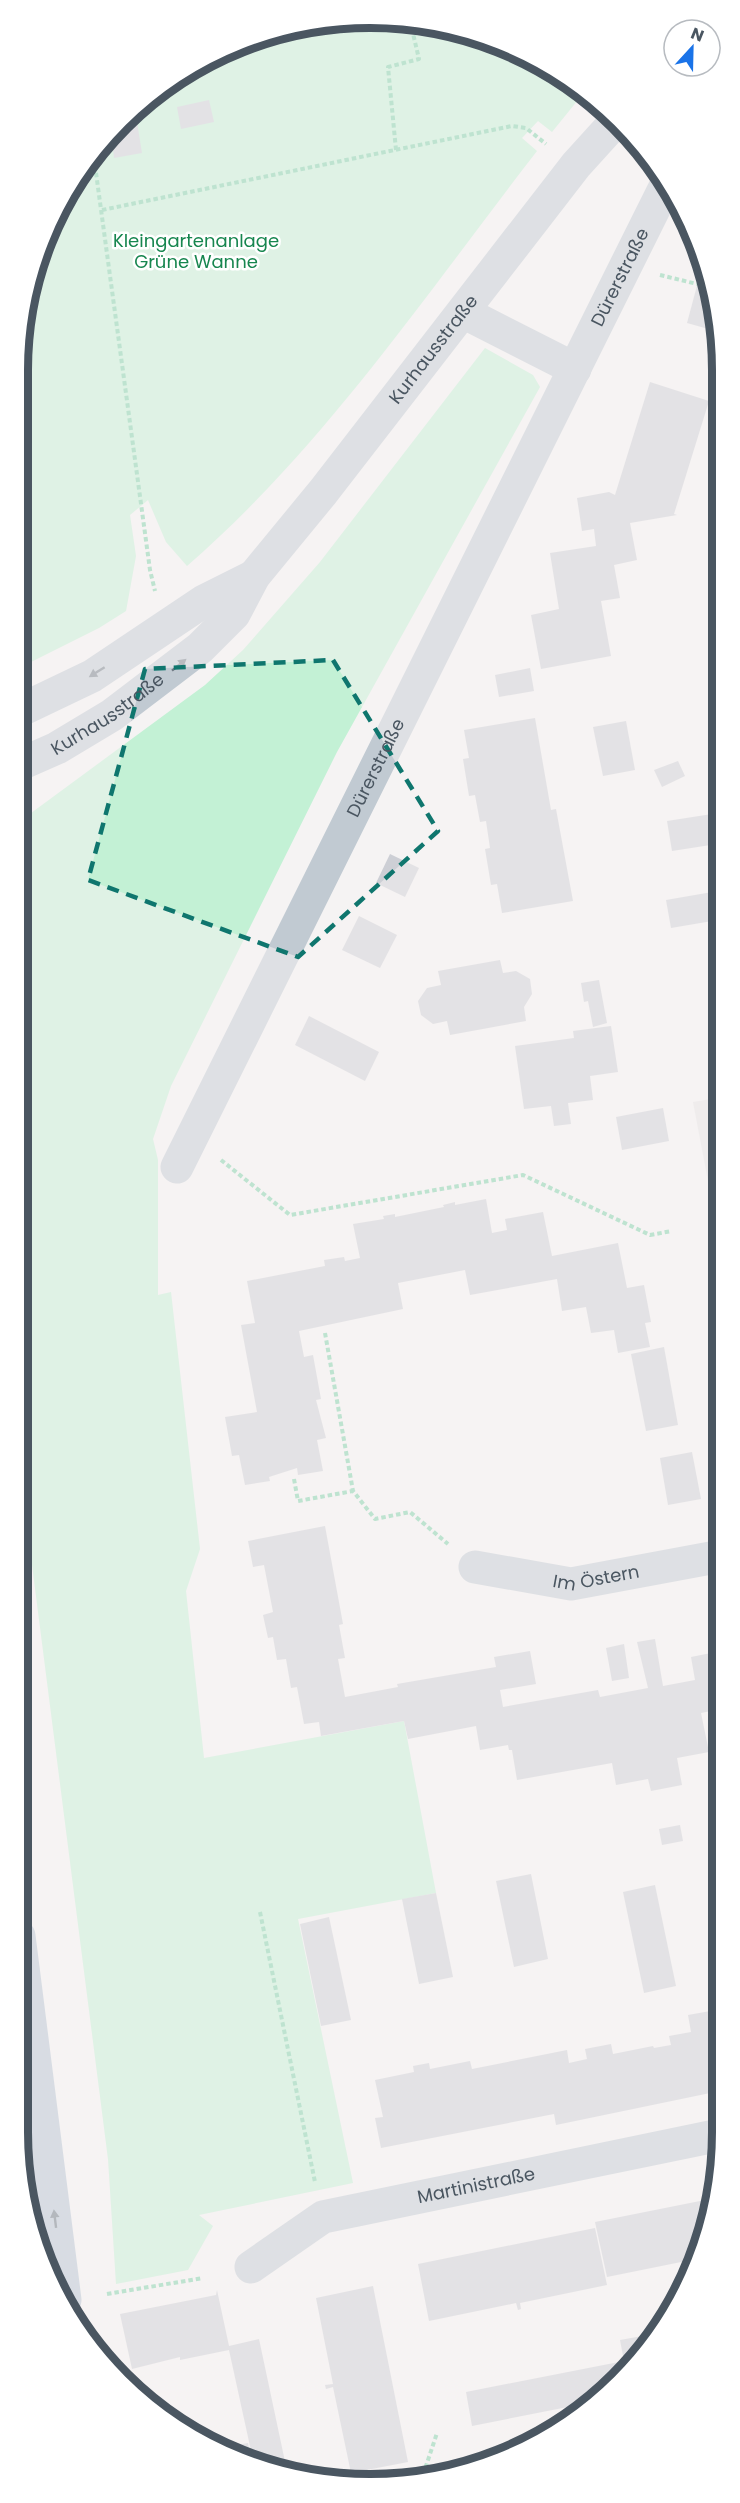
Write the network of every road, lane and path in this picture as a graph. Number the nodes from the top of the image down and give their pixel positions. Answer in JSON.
{"nodes":[{"id":1,"x":412,"y":31,"type":"edge"},
{"id":2,"x":610,"y":128,"type":"edge"},
{"id":3,"x":396,"y":150,"type":"junction"},
{"id":4,"x":576,"y":165,"type":"junction"},
{"id":5,"x":95,"y":167,"type":"edge"},
{"id":6,"x":662,"y":193,"type":"edge"},
{"id":7,"x":102,"y":210,"type":"junction"},
{"id":8,"x":463,"y":312,"type":"junction"},
{"id":9,"x":575,"y":369,"type":"junction"},
{"id":10,"x":254,"y":576,"type":"junction"},
{"id":11,"x":175,"y":622,"type":"junction"},
{"id":12,"x":28,"y":707,"type":"edge"},
{"id":13,"x":28,"y":761,"type":"edge"},
{"id":14,"x":192,"y":1137,"type":"junction"},
{"id":15,"x":177,"y":1167,"type":"dead end"},
{"id":16,"x":672,"y":1232,"type":"dead end"},
{"id":17,"x":325,"y":1333,"type":"dead end"},
{"id":18,"x":294,"y":1479,"type":"dead end"},
{"id":19,"x":353,"y":1491,"type":"junction"},
{"id":20,"x":712,"y":1558,"type":"edge"},
{"id":21,"x":475,"y":1567,"type":"joint"},
{"id":22,"x":260,"y":1912,"type":"dead end"},
{"id":23,"x":28,"y":2007,"type":"edge"},
{"id":24,"x":712,"y":2137,"type":"edge"},
{"id":25,"x":322,"y":2217,"type":"junction"},
{"id":26,"x":251,"y":2267,"type":"dead end"},
{"id":27,"x":203,"y":2278,"type":"dead end"},
{"id":28,"x":63,"y":2281,"type":"edge"},
{"id":29,"x":107,"y":2294,"type":"dead end"},
{"id":30,"x":437,"y":2433,"type":"dead end"},
{"id":31,"x":427,"y":2470,"type":"edge"}],
"edges":[{"from":1,"to":3,"type":"path"},
{"from":2,"to":4,"type":"street","name":"Kurhausstraße"},
{"from":3,"to":4,"type":"path"},
{"from":3,"to":7,"type":"path"},
{"from":4,"to":8,"type":"street","name":"Kurhausstraße"},
{"from":5,"to":7,"type":"path"},
{"from":6,"to":9,"type":"street","name":"Dürerstraße"},
{"from":7,"to":11,"type":"path"},
{"from":8,"to":9,"type":"street"},
{"from":8,"to":10,"type":"street","name":"Kurhausstraße"},
{"from":9,"to":14,"type":"street","name":"Dürerstraße"},
{"from":10,"to":11,"type":"street","name":"Kurhausstraße"},
{"from":13,"to":10,"type":"street","name":"Kurhausstraße","one_way":true},
{"from":11,"to":12,"type":"street","name":"Kurhausstraße","one_way":true},
{"from":14,"to":15,"type":"street","name":"Dürerstraße"},
{"from":14,"to":16,"type":"path"},
{"from":17,"to":19,"type":"path"},
{"from":18,"to":19,"type":"path"},
{"from":19,"to":21,"type":"path"},
{"from":20,"to":21,"type":"street","name":"Im Östern"},
{"from":22,"to":25,"type":"path"},
{"from":28,"to":23,"type":"main road","one_way":true},
{"from":24,"to":25,"type":"street","name":"Martinistraße"},
{"from":25,"to":26,"type":"street","name":"Martinistraße"},
{"from":27,"to":29,"type":"path"},
{"from":30,"to":31,"type":"path"}]}
